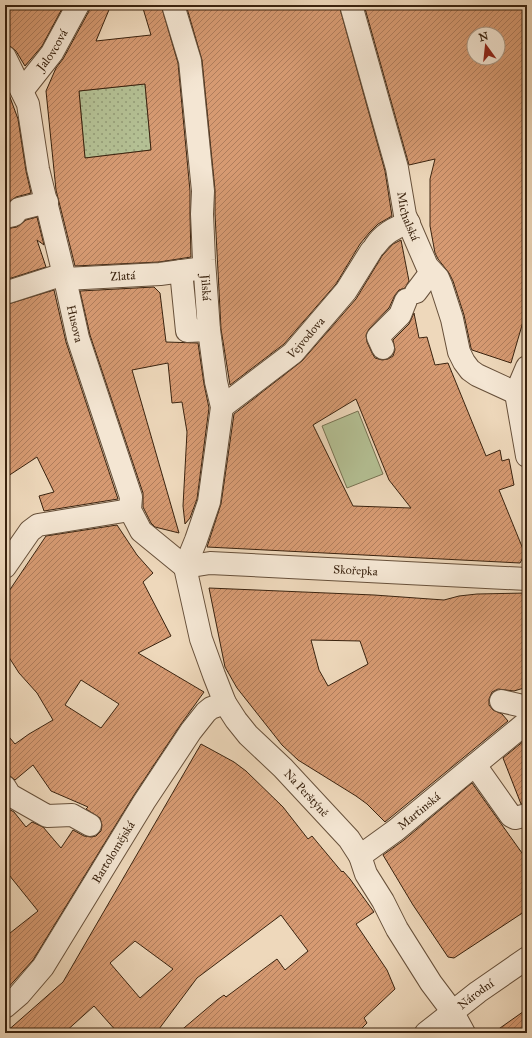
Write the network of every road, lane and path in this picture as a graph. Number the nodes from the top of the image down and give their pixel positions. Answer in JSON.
{"nodes":[{"id":1,"x":78,"y":5,"type":"edge"},
{"id":2,"x":174,"y":5,"type":"edge"},
{"id":3,"x":351,"y":5,"type":"edge"},
{"id":4,"x":6,"y":62,"type":"edge"},
{"id":5,"x":22,"y":91,"type":"junction"},
{"id":6,"x":46,"y":202,"type":"junction"},
{"id":7,"x":5,"y":217,"type":"edge"},
{"id":8,"x":409,"y":223,"type":"junction"},
{"id":9,"x":204,"y":268,"type":"junction"},
{"id":10,"x":181,"y":271,"type":"junction"},
{"id":11,"x":431,"y":272,"type":"junction"},
{"id":12,"x":64,"y":277,"type":"junction"},
{"id":13,"x":5,"y":293,"type":"edge"},
{"id":14,"x":209,"y":330,"type":"junction"},
{"id":15,"x":383,"y":348,"type":"dead end"},
{"id":16,"x":527,"y":367,"type":"edge"},
{"id":17,"x":521,"y":395,"type":"edge"},
{"id":18,"x":222,"y":406,"type":"junction"},
{"id":19,"x":527,"y":456,"type":"edge"},
{"id":20,"x":130,"y":510,"type":"junction"},
{"id":21,"x":5,"y":567,"type":"edge"},
{"id":22,"x":185,"y":567,"type":"junction"},
{"id":23,"x":527,"y":579,"type":"edge"},
{"id":24,"x":501,"y":701,"type":"dead end"},
{"id":25,"x":225,"y":704,"type":"junction"},
{"id":26,"x":527,"y":707,"type":"edge"},
{"id":27,"x":527,"y":722,"type":"edge"},
{"id":28,"x":476,"y":765,"type":"junction"},
{"id":29,"x":5,"y":786,"type":"edge"},
{"id":30,"x":527,"y":815,"type":"edge"},
{"id":31,"x":90,"y":824,"type":"dead end"},
{"id":32,"x":360,"y":856,"type":"junction"},
{"id":33,"x":527,"y":958,"type":"edge"},
{"id":34,"x":5,"y":1007,"type":"edge"},
{"id":35,"x":452,"y":1011,"type":"junction"},
{"id":36,"x":426,"y":1033,"type":"edge"},
{"id":37,"x":464,"y":1033,"type":"edge"}],
"edges":[{"from":1,"to":5,"type":"street","name":"Jalovcová"},
{"from":2,"to":9,"type":"street","name":"Jilská"},
{"from":3,"to":8,"type":"street","name":"Michalská"},
{"from":4,"to":5,"type":"street","name":"Husova"},
{"from":5,"to":6,"type":"street","name":"Husova"},
{"from":6,"to":7,"type":"street"},
{"from":6,"to":12,"type":"street","name":"Husova"},
{"from":8,"to":11,"type":"street","name":"Michalská"},
{"from":8,"to":18,"type":"street","name":"Vejvodova"},
{"from":9,"to":10,"type":"street","name":"Zlatá"},
{"from":9,"to":14,"type":"street","name":"Jilská"},
{"from":10,"to":12,"type":"street","name":"Zlatá"},
{"from":10,"to":14,"type":"street"},
{"from":11,"to":15,"type":"street"},
{"from":11,"to":17,"type":"street","name":"Michalská"},
{"from":12,"to":13,"type":"street","name":"Zlatá"},
{"from":12,"to":20,"type":"street","name":"Husova"},
{"from":14,"to":18,"type":"street","name":"Jilská"},
{"from":16,"to":17,"type":"street"},
{"from":17,"to":19,"type":"street"},
{"from":18,"to":22,"type":"street","name":"Jilská"},
{"from":20,"to":21,"type":"street"},
{"from":20,"to":22,"type":"street","name":"Husova"},
{"from":22,"to":23,"type":"street","name":"Skořepka"},
{"from":22,"to":25,"type":"street","name":"Na Perštýně"},
{"from":24,"to":26,"type":"street"},
{"from":25,"to":32,"type":"street","name":"Na Perštýně"},
{"from":25,"to":34,"type":"street","name":"Bartolomějská"},
{"from":27,"to":28,"type":"street","name":"Martinská"},
{"from":28,"to":30,"type":"street"},
{"from":28,"to":32,"type":"street","name":"Martinská"},
{"from":29,"to":31,"type":"street"},
{"from":32,"to":35,"type":"street","name":"Na Perštýně"},
{"from":33,"to":35,"type":"street","name":"Národní"},
{"from":35,"to":36,"type":"street","name":"Národní"},
{"from":35,"to":37,"type":"street","name":"Na Perštýně"}]}
